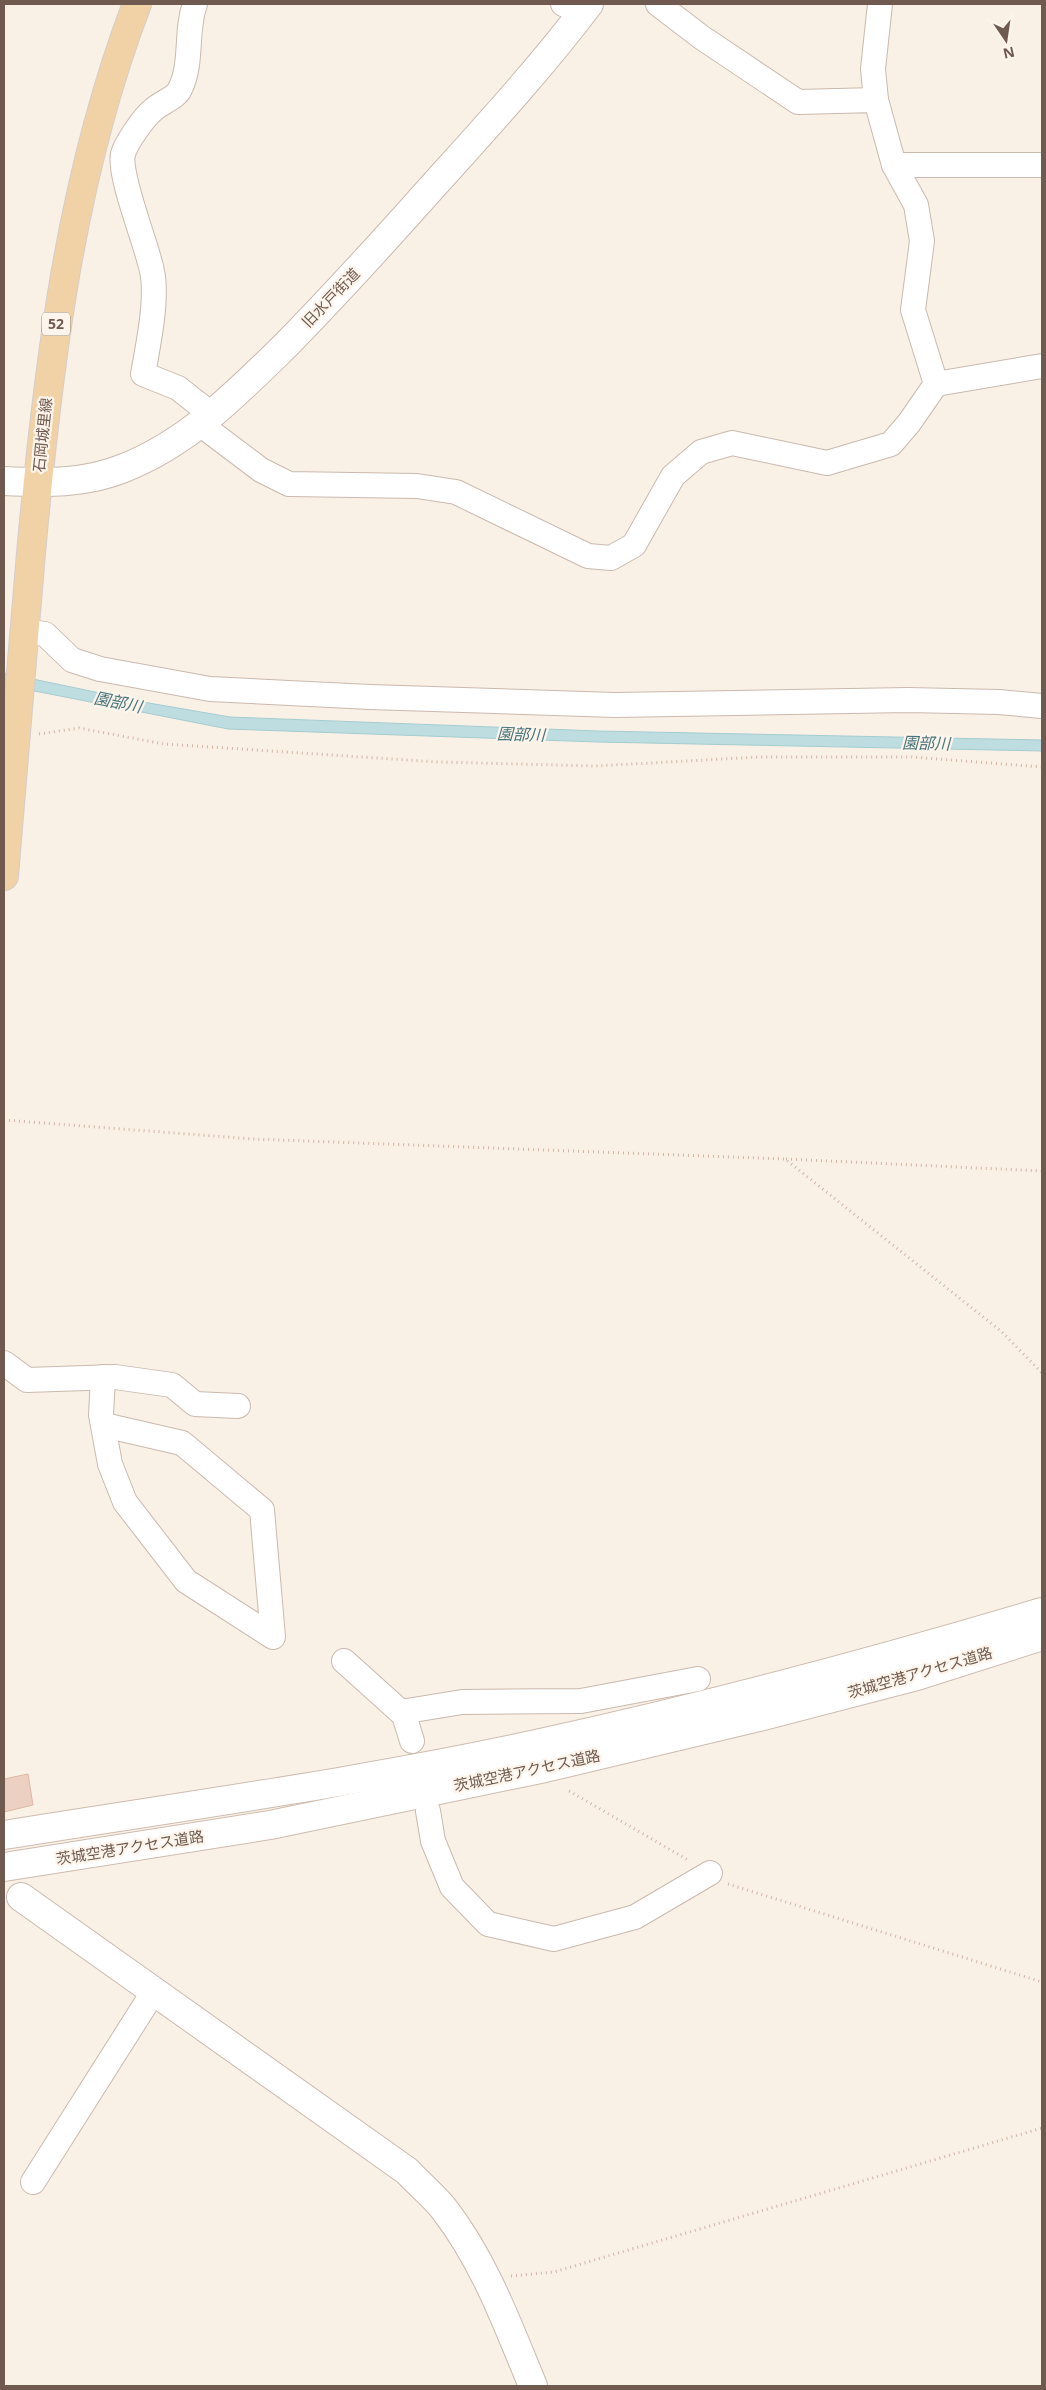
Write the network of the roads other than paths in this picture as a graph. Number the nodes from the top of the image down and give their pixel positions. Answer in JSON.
{"nodes":[{"id":1,"x":137,"y":4,"type":"edge"},
{"id":2,"x":195,"y":4,"type":"edge"},
{"id":3,"x":658,"y":4,"type":"edge"},
{"id":4,"x":880,"y":4,"type":"edge"},
{"id":5,"x":578,"y":7,"type":"edge"},
{"id":6,"x":876,"y":100,"type":"junction"},
{"id":7,"x":894,"y":165,"type":"junction"},
{"id":8,"x":1042,"y":165,"type":"edge"},
{"id":9,"x":1042,"y":366,"type":"edge"},
{"id":10,"x":936,"y":384,"type":"junction"},
{"id":11,"x":205,"y":419,"type":"junction"},
{"id":12,"x":4,"y":480,"type":"edge"},
{"id":13,"x":37,"y":483,"type":"junction"},
{"id":14,"x":23,"y":643,"type":"junction"},
{"id":15,"x":1042,"y":706,"type":"edge"},
{"id":16,"x":4,"y":876,"type":"edge"},
{"id":17,"x":4,"y":1363,"type":"edge"},
{"id":18,"x":103,"y":1378,"type":"junction"},
{"id":19,"x":238,"y":1406,"type":"dead end"},
{"id":20,"x":104,"y":1425,"type":"junction"},
{"id":21,"x":1042,"y":1612,"type":"edge"},
{"id":22,"x":1042,"y":1636,"type":"edge"},
{"id":23,"x":344,"y":1661,"type":"dead end"},
{"id":24,"x":698,"y":1679,"type":"dead end"},
{"id":25,"x":402,"y":1712,"type":"junction"},
{"id":26,"x":412,"y":1741,"type":"dead end"},
{"id":27,"x":428,"y":1812,"type":"dead end"},
{"id":28,"x":4,"y":1835,"type":"edge"},
{"id":29,"x":4,"y":1867,"type":"edge"},
{"id":30,"x":710,"y":1873,"type":"road end"},
{"id":31,"x":21,"y":1897,"type":"dead end"},
{"id":32,"x":154,"y":1992,"type":"junction"},
{"id":33,"x":34,"y":2182,"type":"dead end"},
{"id":34,"x":533,"y":2386,"type":"edge"}],
"edges":[{"from":1,"to":13,"type":"main road","name":"石岡城里線","number":"52"},
{"from":2,"to":11,"type":"street"},
{"from":3,"to":6,"type":"street"},
{"from":4,"to":6,"type":"street"},
{"from":5,"to":11,"type":"main road","name":"旧水戸街道"},
{"from":6,"to":7,"type":"street"},
{"from":7,"to":8,"type":"street"},
{"from":7,"to":10,"type":"street"},
{"from":9,"to":10,"type":"street"},
{"from":10,"to":11,"type":"street"},
{"from":11,"to":13,"type":"main road","name":"旧水戸街道"},
{"from":12,"to":13,"type":"main road","name":"旧水戸街道"},
{"from":13,"to":14,"type":"main road","name":"石岡城里線","number":"52"},
{"from":14,"to":15,"type":"street"},
{"from":14,"to":16,"type":"main road","name":"石岡城里線","number":"52"},
{"from":17,"to":18,"type":"street"},
{"from":18,"to":19,"type":"street"},
{"from":18,"to":20,"type":"street"},
{"from":20,"to":20,"type":"street"},
{"from":21,"to":28,"type":"main road","name":"茨城空港アクセス道路"},
{"from":22,"to":29,"type":"main road","name":"茨城空港アクセス道路"},
{"from":23,"to":25,"type":"street"},
{"from":24,"to":25,"type":"street"},
{"from":25,"to":26,"type":"street"},
{"from":27,"to":30,"type":"street"},
{"from":31,"to":32,"type":"main road"},
{"from":32,"to":33,"type":"street"},
{"from":32,"to":34,"type":"main road"}]}
